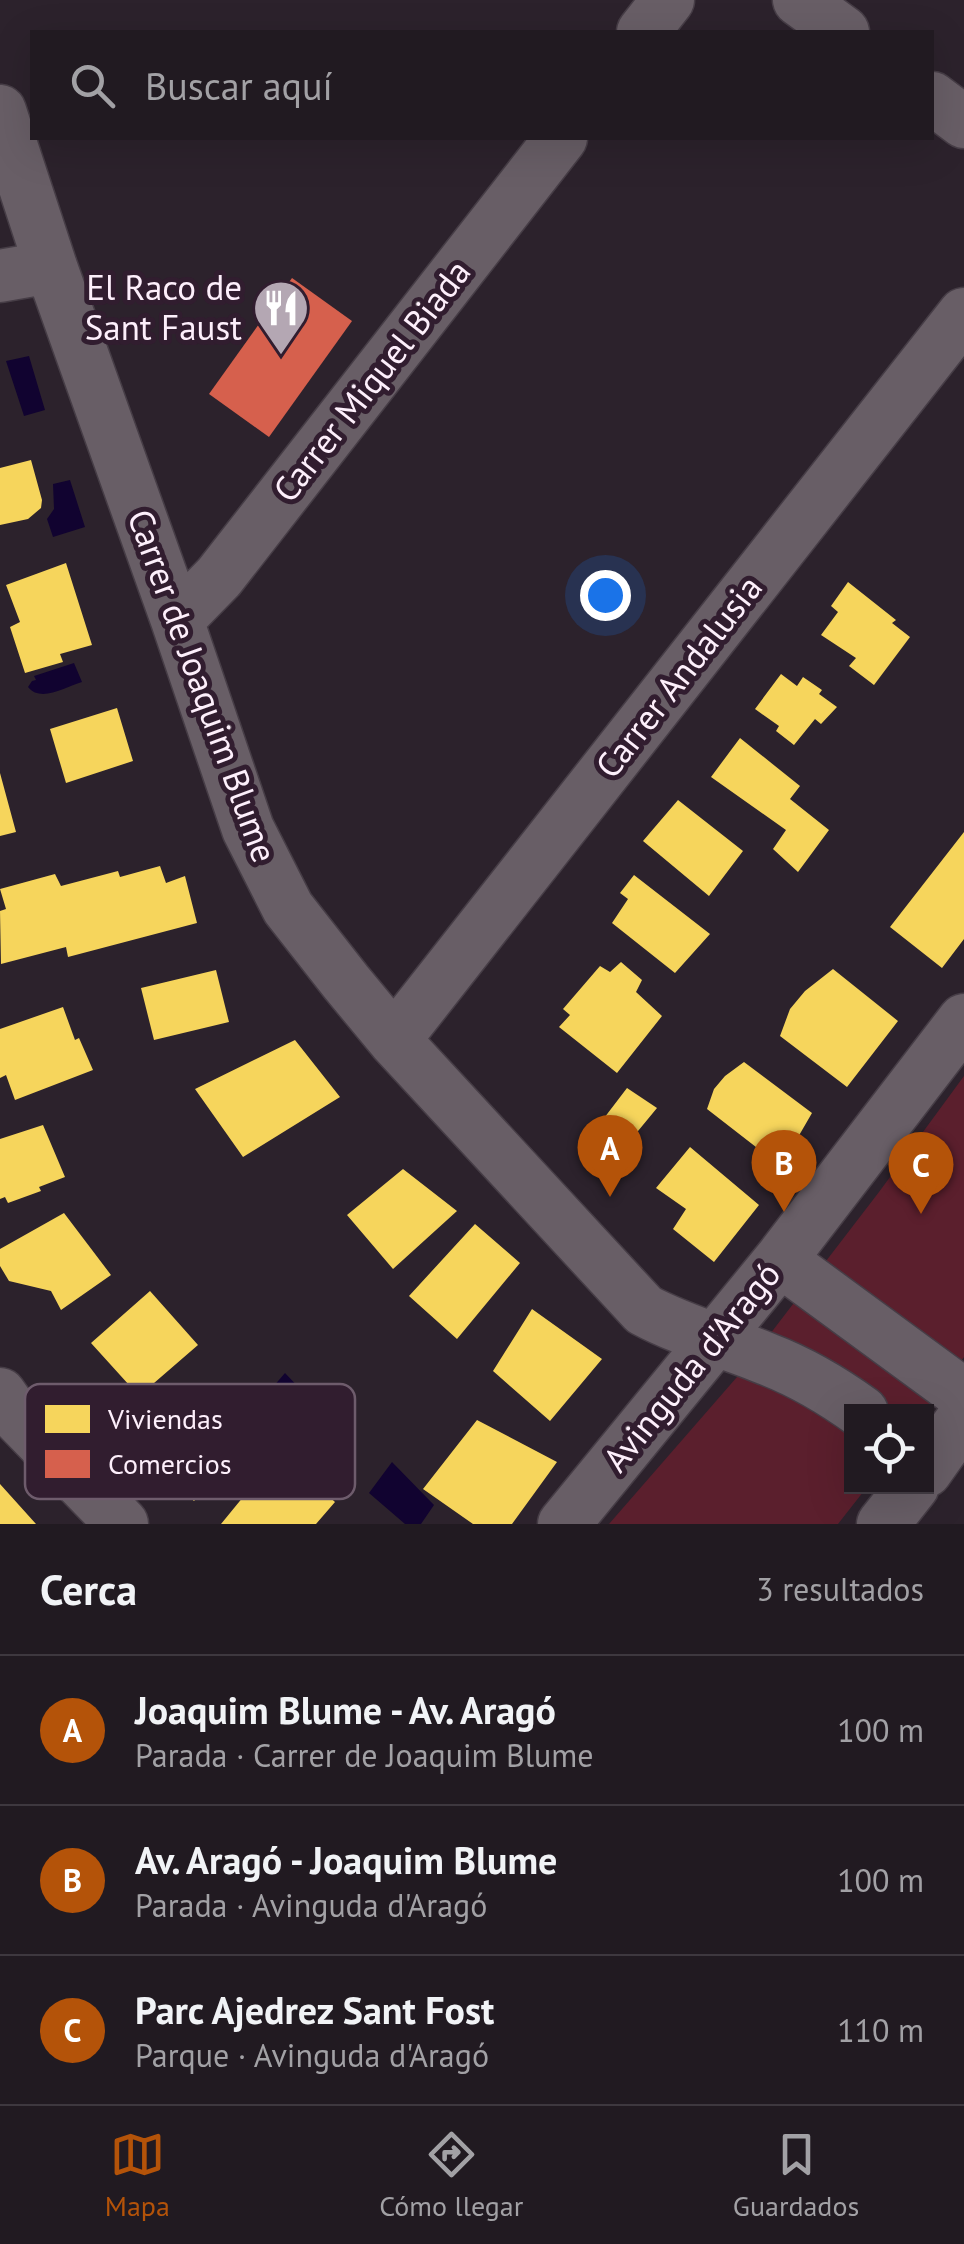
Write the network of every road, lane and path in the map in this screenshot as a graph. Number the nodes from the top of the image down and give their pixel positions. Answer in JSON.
{"nodes":[{"id":1,"x":668,"y":0,"type":"edge"},
{"id":2,"x":799,"y":0,"type":"edge"},
{"id":3,"x":645,"y":30,"type":"edge"},
{"id":4,"x":840,"y":30,"type":"edge"},
{"id":5,"x":934,"y":100,"type":"edge"},
{"id":6,"x":0,"y":110,"type":"edge"},
{"id":7,"x":964,"y":122,"type":"edge"},
{"id":8,"x":559,"y":140,"type":"edge"},
{"id":9,"x":51,"y":267,"type":"junction"},
{"id":10,"x":0,"y":276,"type":"edge"},
{"id":11,"x":964,"y":314,"type":"edge"},
{"id":12,"x":177,"y":620,"type":"junction"},
{"id":13,"x":964,"y":1020,"type":"edge"},
{"id":14,"x":394,"y":1040,"type":"junction"},
{"id":15,"x":780,"y":1260,"type":"junction"},
{"id":16,"x":712,"y":1340,"type":"junction"},
{"id":17,"x":0,"y":1394,"type":"edge"},
{"id":18,"x":964,"y":1395,"type":"edge"},
{"id":19,"x":849,"y":1404,"type":"edge"},
{"id":20,"x":964,"y":1417,"type":"edge"},
{"id":21,"x":25,"y":1424,"type":"edge"},
{"id":22,"x":934,"y":1464,"type":"edge"},
{"id":23,"x":908,"y":1494,"type":"edge"},
{"id":24,"x":98,"y":1499,"type":"edge"},
{"id":25,"x":122,"y":1524,"type":"edge"},
{"id":26,"x":564,"y":1524,"type":"edge"},
{"id":27,"x":882,"y":1524,"type":"edge"}],
"edges":[{"from":1,"to":3,"type":"street"},
{"from":2,"to":4,"type":"street"},
{"from":5,"to":7,"type":"street"},
{"from":6,"to":9,"type":"street","name":"Carrer de Joaquim Blume"},
{"from":8,"to":12,"type":"street","name":"Carrer Miquel Biada"},
{"from":9,"to":10,"type":"street"},
{"from":9,"to":12,"type":"street","name":"Carrer de Joaquim Blume"},
{"from":11,"to":14,"type":"street","name":"Carrer Andalusia"},
{"from":12,"to":14,"type":"street","name":"Carrer de Joaquim Blume"},
{"from":13,"to":15,"type":"street","name":"Avinguda d'Aragó"},
{"from":14,"to":16,"type":"street","name":"Carrer de Joaquim Blume"},
{"from":15,"to":16,"type":"street","name":"Avinguda d'Aragó"},
{"from":15,"to":18,"type":"street"},
{"from":16,"to":19,"type":"street","name":"Carrer de Joaquim Blume"},
{"from":16,"to":26,"type":"street","name":"Avinguda d'Aragó"},
{"from":17,"to":21,"type":"street"},
{"from":20,"to":22,"type":"street"},
{"from":23,"to":27,"type":"street"},
{"from":24,"to":25,"type":"street"}]}
